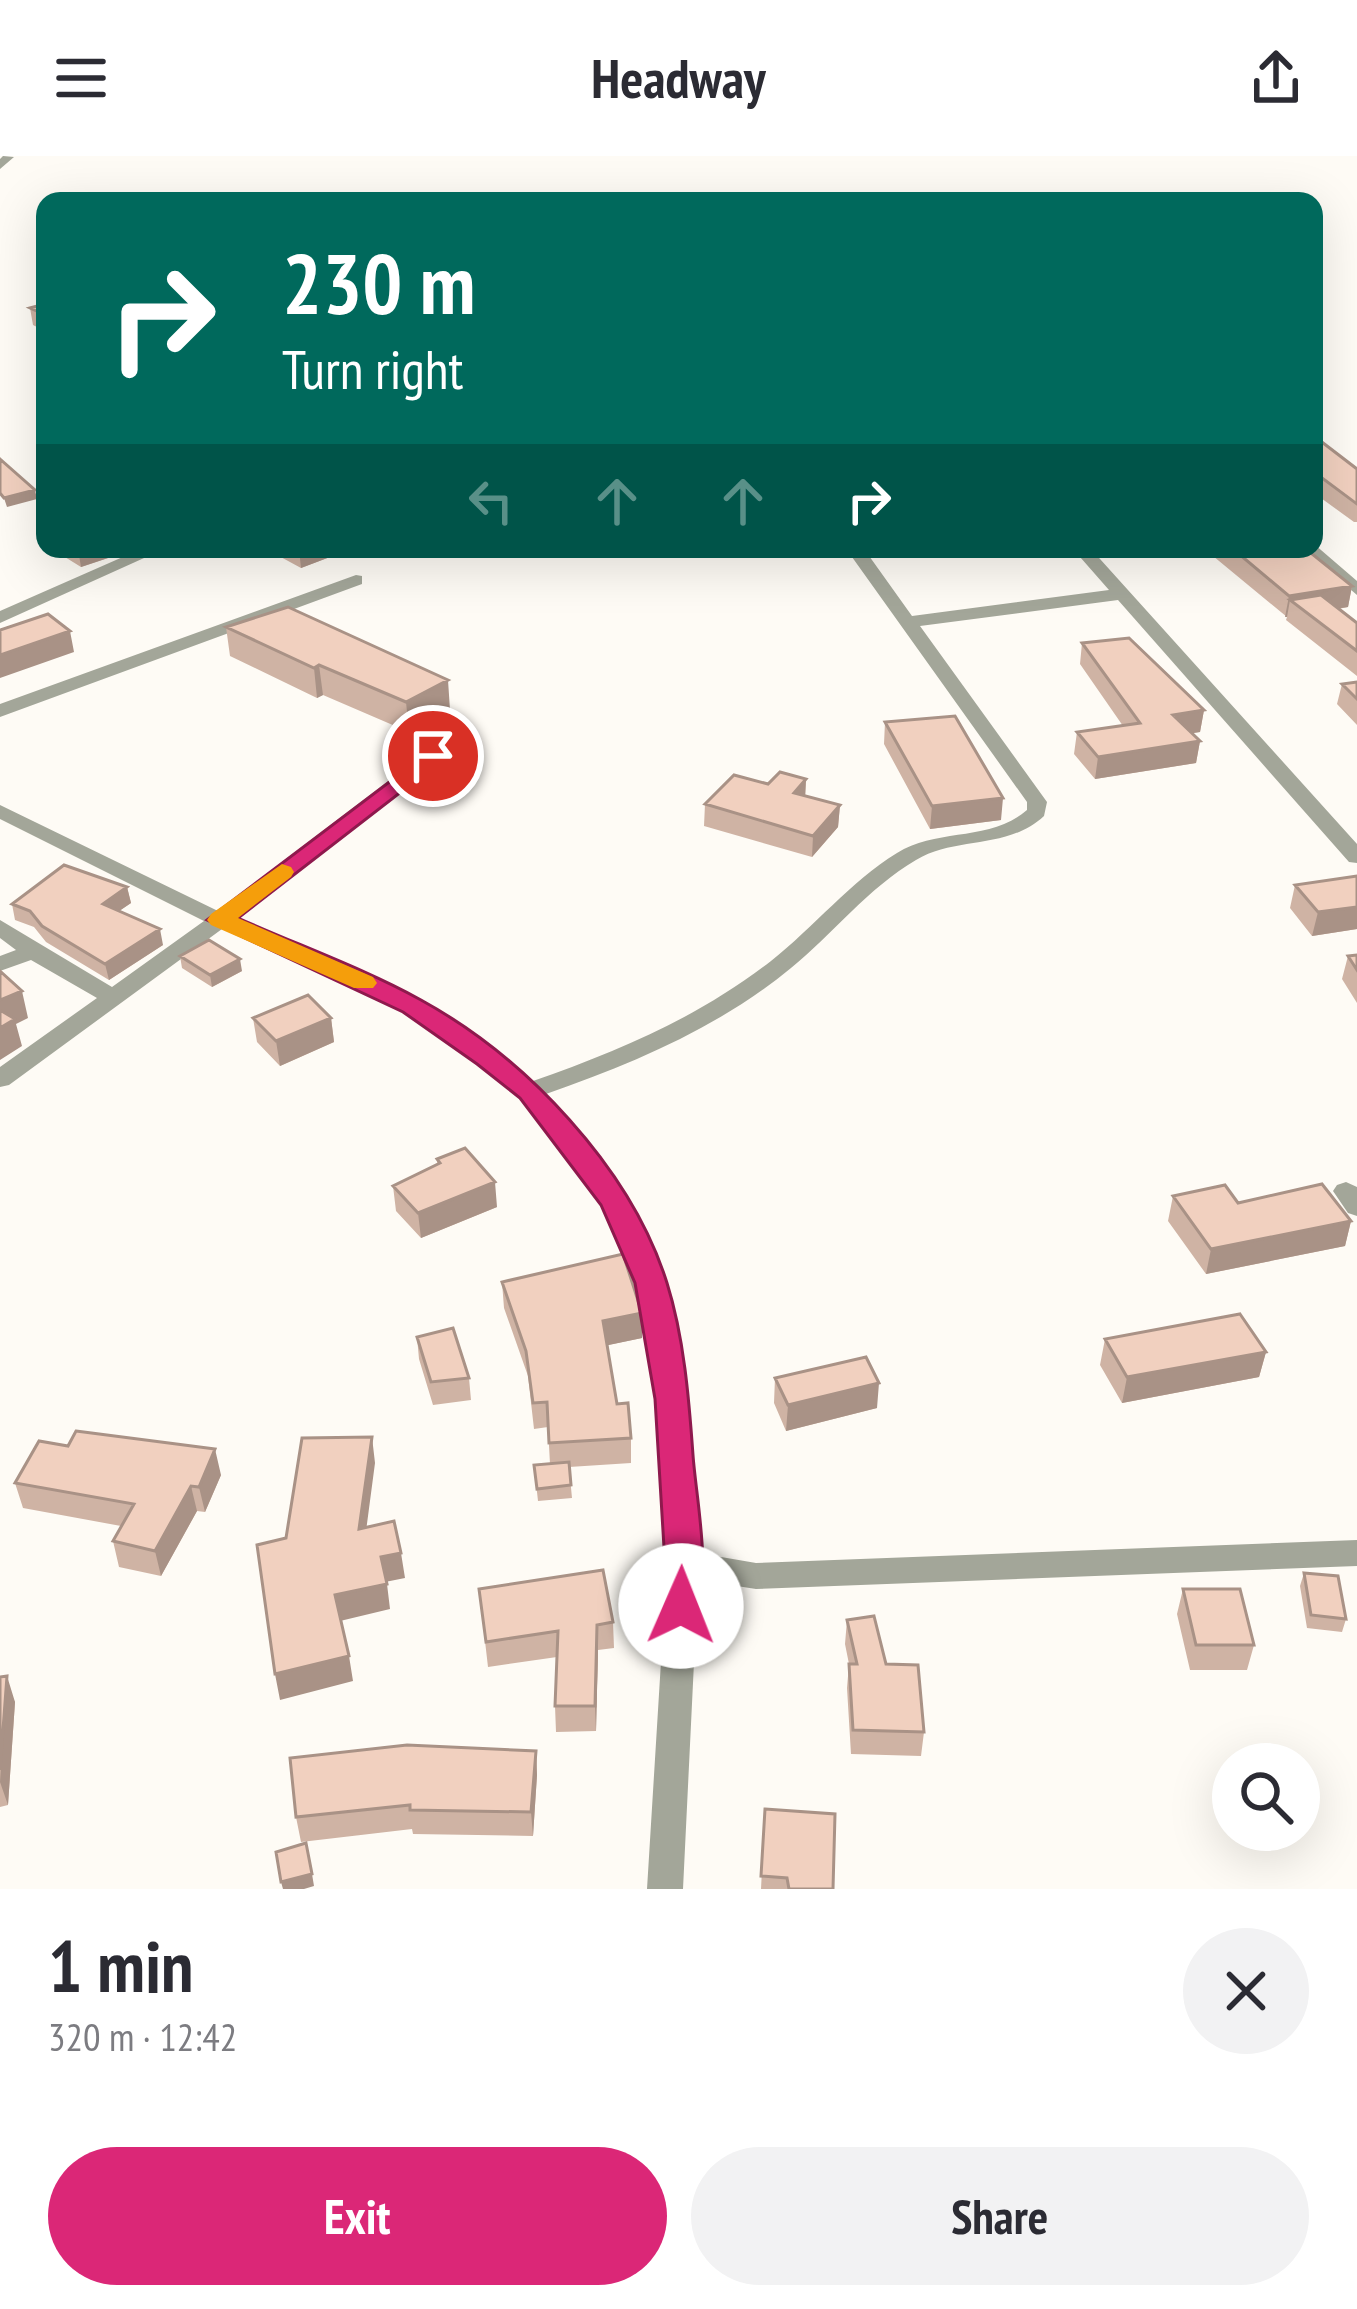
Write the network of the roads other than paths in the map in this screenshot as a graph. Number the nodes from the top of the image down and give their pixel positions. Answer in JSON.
{"nodes":[{"id":1,"x":8,"y":157,"type":"edge"},
{"id":2,"x":0,"y":166,"type":"edge"},
{"id":3,"x":134,"y":558,"type":"edge"},
{"id":4,"x":862,"y":558,"type":"edge"},
{"id":5,"x":1090,"y":558,"type":"edge"},
{"id":6,"x":1322,"y":558,"type":"edge"},
{"id":7,"x":356,"y":580,"type":"dead end"},
{"id":8,"x":1357,"y":590,"type":"edge"},
{"id":9,"x":1122,"y":594,"type":"junction"},
{"id":10,"x":0,"y":618,"type":"edge"},
{"id":11,"x":907,"y":622,"type":"junction"},
{"id":12,"x":0,"y":711,"type":"edge"},
{"id":13,"x":433,"y":756,"type":"dead end"},
{"id":14,"x":0,"y":812,"type":"edge"},
{"id":15,"x":1357,"y":857,"type":"edge"},
{"id":16,"x":220,"y":920,"type":"junction"},
{"id":17,"x":0,"y":927,"type":"edge"},
{"id":18,"x":33,"y":951,"type":"junction"},
{"id":19,"x":0,"y":964,"type":"edge"},
{"id":20,"x":113,"y":997,"type":"junction"},
{"id":21,"x":0,"y":1079,"type":"edge"},
{"id":22,"x":530,"y":1091,"type":"junction"},
{"id":23,"x":1357,"y":1553,"type":"edge"},
{"id":24,"x":683,"y":1564,"type":"junction"},
{"id":25,"x":665,"y":1889,"type":"edge"}],
"edges":[{"from":1,"to":2,"type":"street"},
{"from":3,"to":10,"type":"street"},
{"from":4,"to":11,"type":"street"},
{"from":5,"to":9,"type":"street"},
{"from":6,"to":8,"type":"street"},
{"from":7,"to":12,"type":"street"},
{"from":9,"to":11,"type":"street"},
{"from":9,"to":15,"type":"street"},
{"from":11,"to":22,"type":"street"},
{"from":13,"to":16,"type":"street"},
{"from":14,"to":16,"type":"street"},
{"from":16,"to":20,"type":"street"},
{"from":16,"to":22,"type":"street"},
{"from":17,"to":18,"type":"street"},
{"from":18,"to":19,"type":"street"},
{"from":18,"to":20,"type":"street"},
{"from":20,"to":21,"type":"street"},
{"from":22,"to":24,"type":"street"},
{"from":23,"to":24,"type":"street"},
{"from":24,"to":25,"type":"street"}]}
